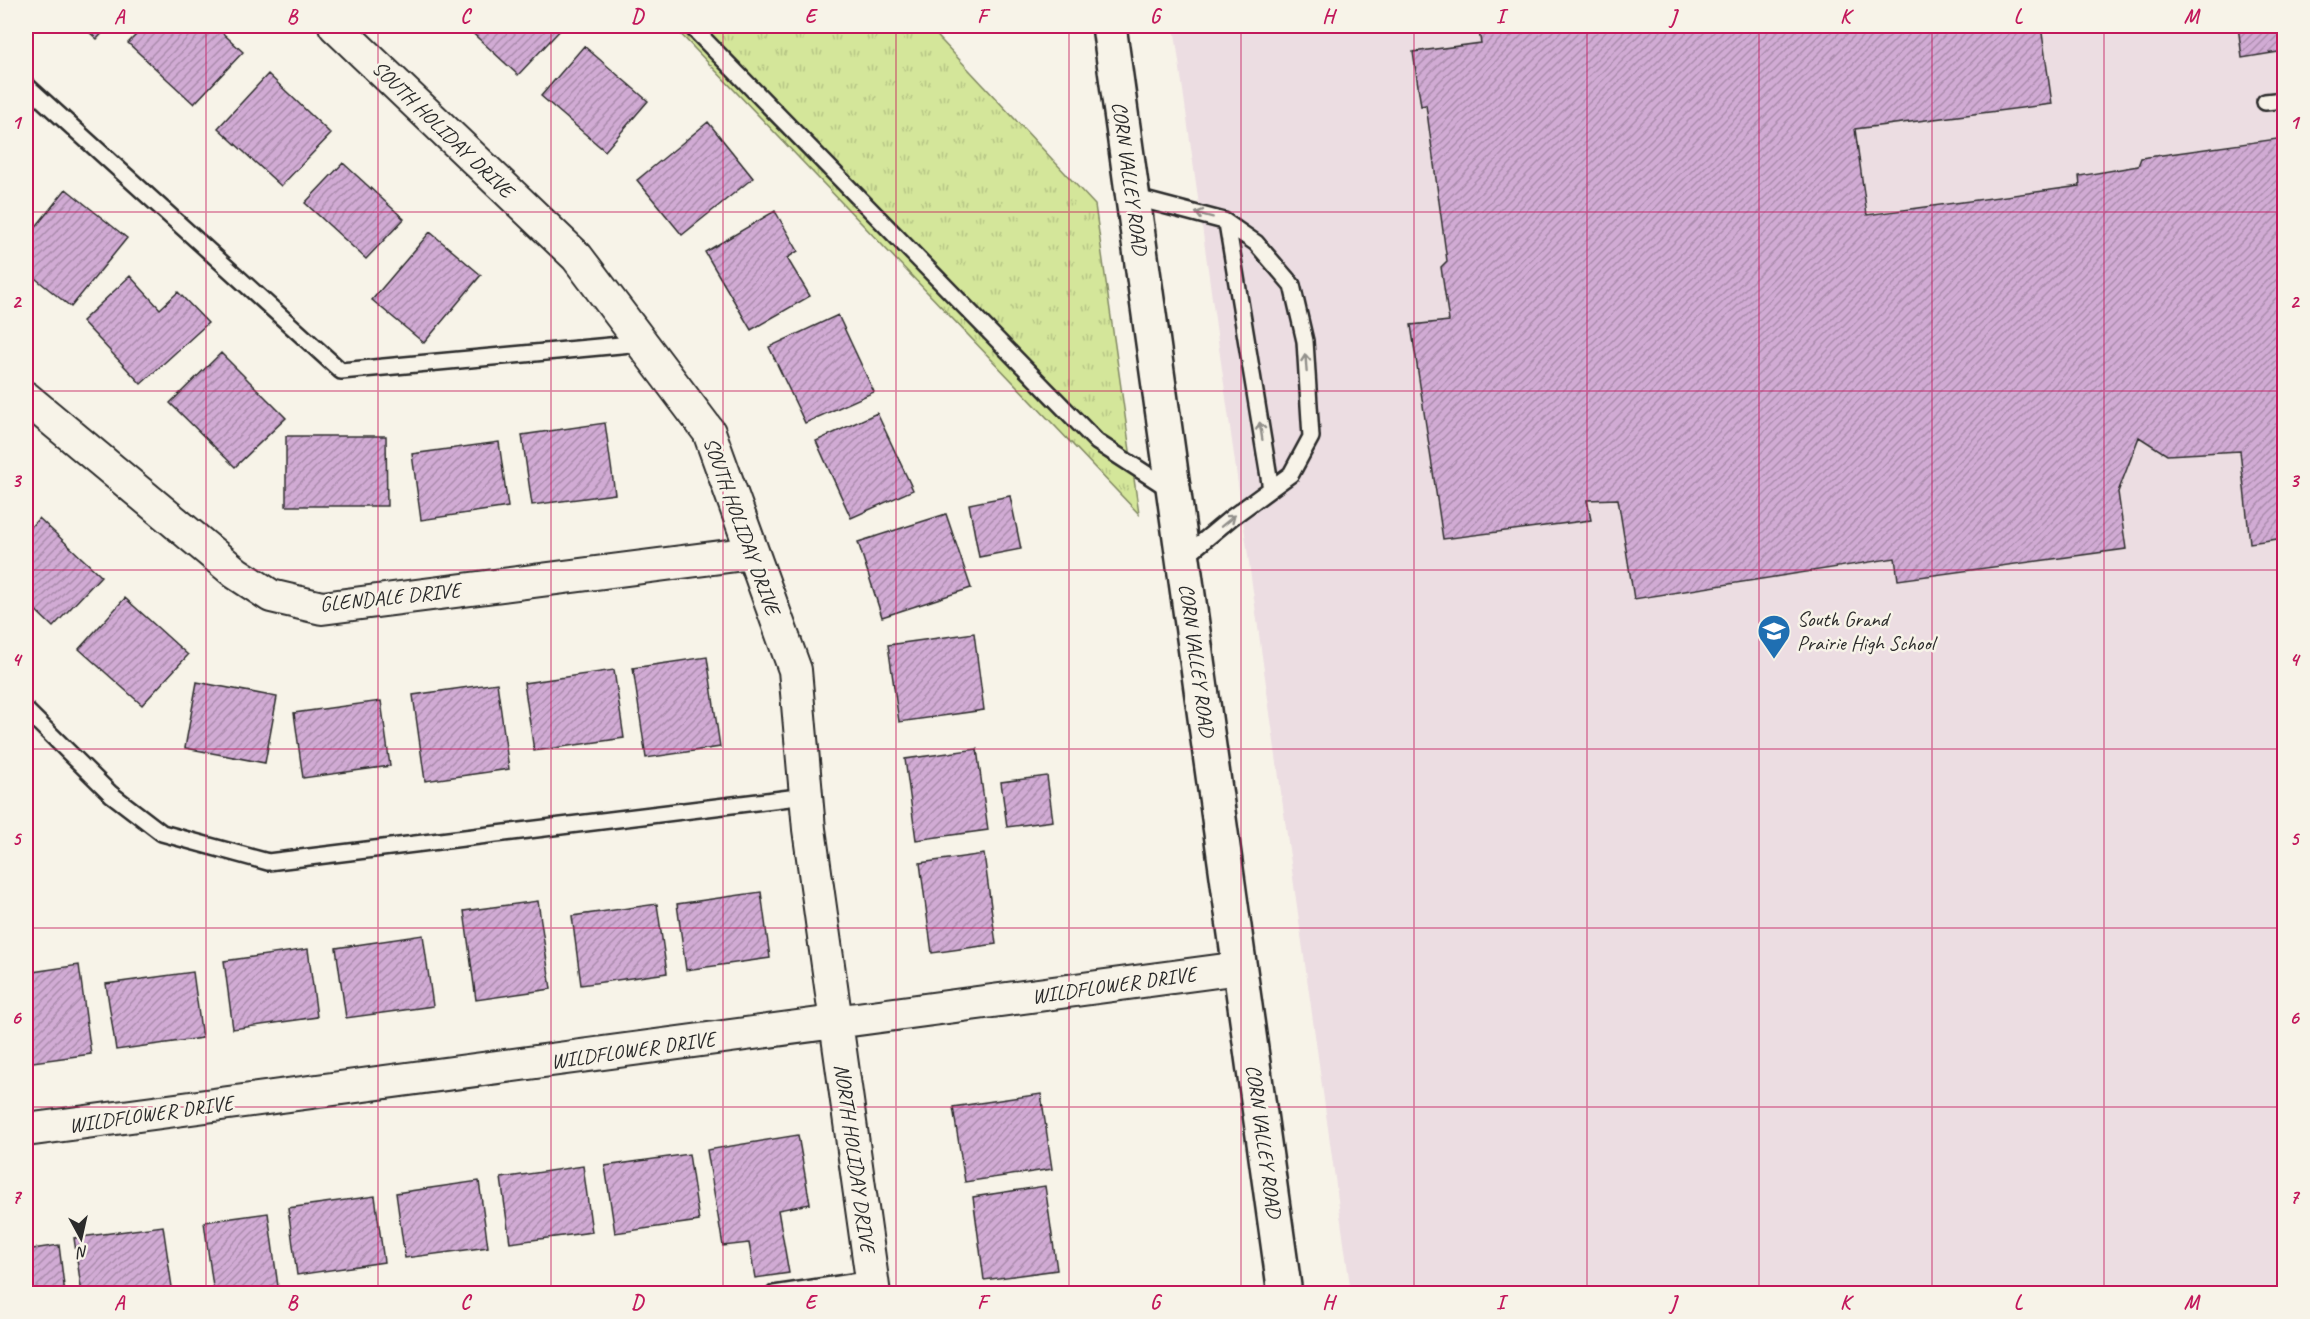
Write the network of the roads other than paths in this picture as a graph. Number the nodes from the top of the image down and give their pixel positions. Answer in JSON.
{"nodes":[{"id":1,"x":335,"y":26,"type":"edge"},
{"id":2,"x":691,"y":26,"type":"edge"},
{"id":3,"x":1109,"y":26,"type":"edge"},
{"id":4,"x":26,"y":85,"type":"edge"},
{"id":5,"x":2284,"y":100,"type":"edge"},
{"id":6,"x":2265,"y":102,"type":"dead end"},
{"id":7,"x":1133,"y":197,"type":"junction"},
{"id":8,"x":1227,"y":223,"type":"junction"},
{"id":9,"x":642,"y":343,"type":"junction"},
{"id":10,"x":26,"y":398,"type":"edge"},
{"id":11,"x":1271,"y":489,"type":"junction"},
{"id":12,"x":1174,"y":492,"type":"junction"},
{"id":13,"x":752,"y":553,"type":"junction"},
{"id":14,"x":1183,"y":558,"type":"junction"},
{"id":15,"x":26,"y":710,"type":"edge"},
{"id":16,"x":806,"y":796,"type":"junction"},
{"id":17,"x":1240,"y":968,"type":"junction"},
{"id":18,"x":836,"y":1023,"type":"junction"},
{"id":19,"x":26,"y":1130,"type":"edge"},
{"id":20,"x":873,"y":1286,"type":"edge"},
{"id":21,"x":774,"y":1293,"type":"edge"},
{"id":22,"x":1285,"y":1293,"type":"edge"}],
"edges":[{"from":1,"to":9,"type":"street","name":"SOUTH HOLIDAY DRIVE"},
{"from":2,"to":12,"type":"lane"},
{"from":3,"to":7,"type":"main road","name":"CORN VALLEY ROAD"},
{"from":4,"to":9,"type":"lane"},
{"from":5,"to":6,"type":"lane"},
{"from":8,"to":7,"type":"lane","one_way":true},
{"from":7,"to":12,"type":"main road","name":"CORN VALLEY ROAD"},
{"from":11,"to":8,"type":"lane","one_way":true},
{"from":11,"to":8,"type":"lane","one_way":true},
{"from":9,"to":13,"type":"street","name":"SOUTH HOLIDAY DRIVE"},
{"from":10,"to":13,"type":"street","name":"GLENDALE DRIVE"},
{"from":14,"to":11,"type":"lane","one_way":true},
{"from":12,"to":14,"type":"main road","name":"CORN VALLEY ROAD"},
{"from":13,"to":16,"type":"street","name":"SOUTH HOLIDAY DRIVE"},
{"from":14,"to":17,"type":"main road","name":"CORN VALLEY ROAD"},
{"from":15,"to":16,"type":"lane"},
{"from":16,"to":18,"type":"street","name":"SOUTH HOLIDAY DRIVE"},
{"from":17,"to":18,"type":"street","name":"WILDFLOWER DRIVE"},
{"from":17,"to":22,"type":"main road","name":"CORN VALLEY ROAD"},
{"from":18,"to":19,"type":"street","name":"WILDFLOWER DRIVE"},
{"from":18,"to":20,"type":"street","name":"NORTH HOLIDAY DRIVE"},
{"from":20,"to":21,"type":"lane"}]}
